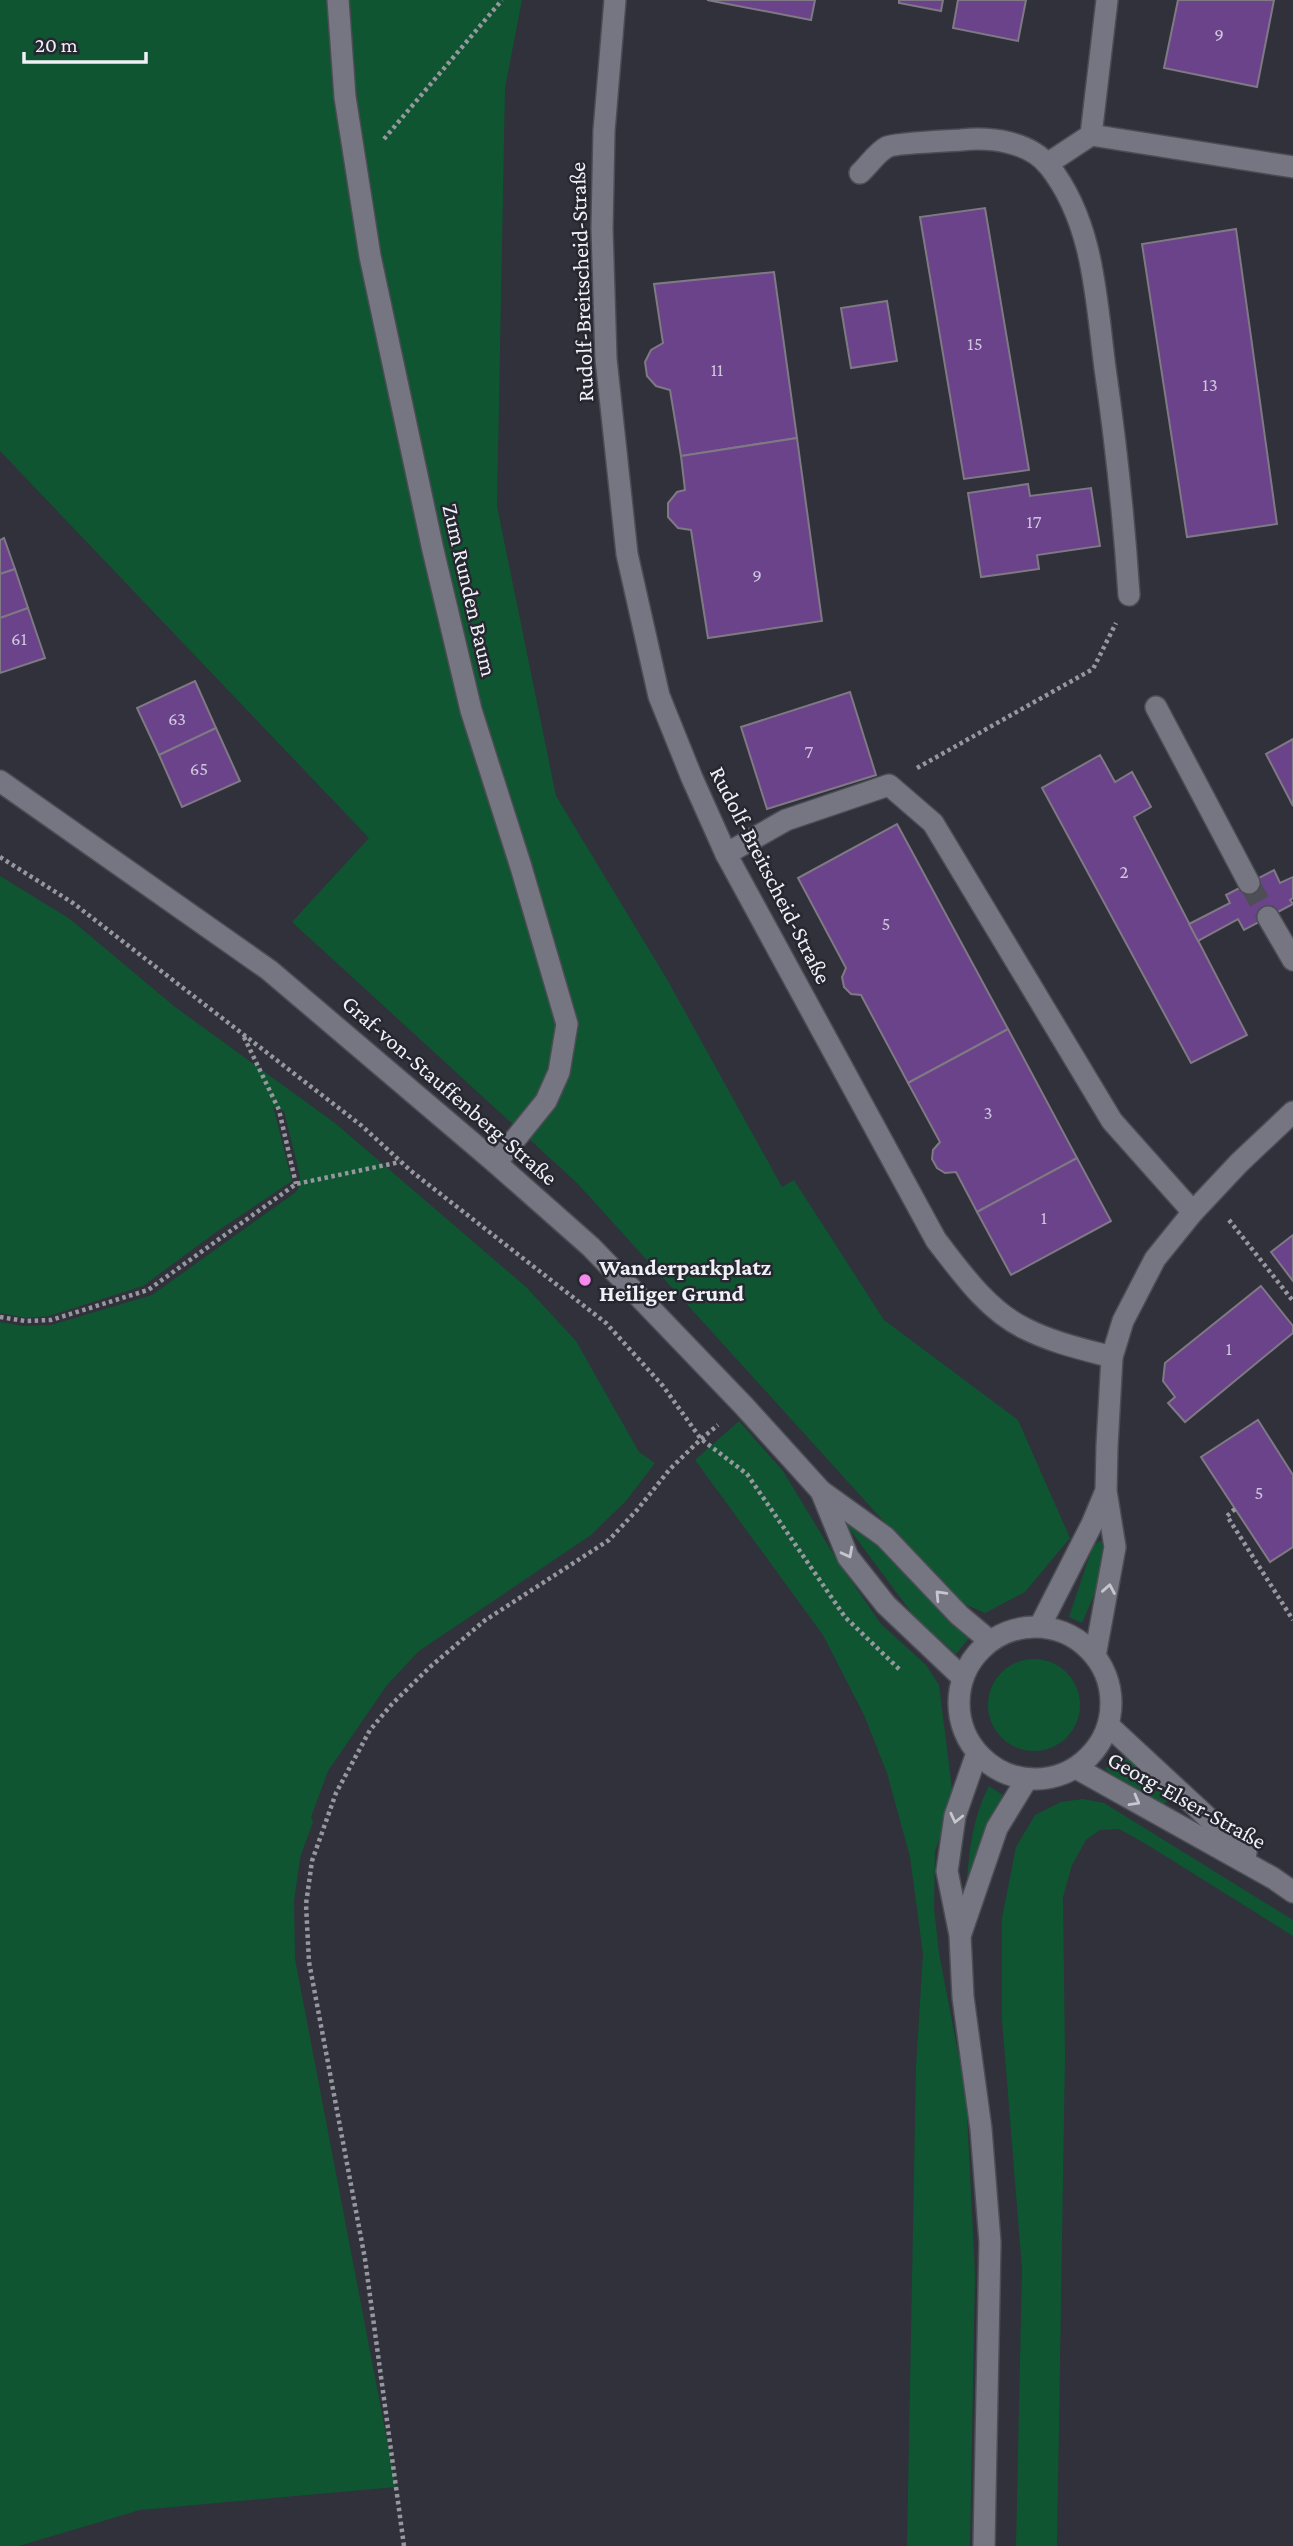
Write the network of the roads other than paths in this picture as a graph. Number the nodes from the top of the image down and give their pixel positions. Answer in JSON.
{"nodes":[{"id":1,"x":338,"y":0,"type":"edge"},
{"id":2,"x":615,"y":0,"type":"edge"},
{"id":3,"x":1107,"y":0,"type":"edge"},
{"id":4,"x":1091,"y":135,"type":"junction"},
{"id":5,"x":1047,"y":164,"type":"junction"},
{"id":6,"x":1293,"y":167,"type":"edge"},
{"id":7,"x":860,"y":173,"type":"dead end"},
{"id":8,"x":1129,"y":595,"type":"road end"},
{"id":9,"x":1156,"y":706,"type":"dead end"},
{"id":10,"x":0,"y":781,"type":"edge"},
{"id":11,"x":726,"y":854,"type":"junction"},
{"id":12,"x":1249,"y":883,"type":"tunnel mouth"},
{"id":13,"x":1268,"y":917,"type":"tunnel mouth"},
{"id":14,"x":1293,"y":960,"type":"edge"},
{"id":15,"x":1293,"y":1112,"type":"edge"},
{"id":16,"x":496,"y":1163,"type":"junction"},
{"id":17,"x":1193,"y":1212,"type":"junction"},
{"id":18,"x":1112,"y":1357,"type":"junction"},
{"id":19,"x":821,"y":1491,"type":"junction"},
{"id":20,"x":1106,"y":1491,"type":"junction"},
{"id":21,"x":1041,"y":1626,"type":"junction"},
{"id":22,"x":990,"y":1641,"type":"junction"},
{"id":23,"x":1096,"y":1656,"type":"junction"},
{"id":24,"x":963,"y":1678,"type":"junction"},
{"id":25,"x":1109,"y":1726,"type":"junction"},
{"id":26,"x":977,"y":1753,"type":"junction"},
{"id":27,"x":1076,"y":1768,"type":"junction"},
{"id":28,"x":1027,"y":1779,"type":"junction"},
{"id":29,"x":1273,"y":1878,"type":"junction"},
{"id":30,"x":1293,"y":1892,"type":"edge"},
{"id":31,"x":960,"y":1935,"type":"junction"},
{"id":32,"x":985,"y":2546,"type":"edge"}],
"edges":[{"from":1,"to":16,"type":"street","name":"Zum Runden Baum"},
{"from":2,"to":11,"type":"street","name":"Rudolf-Breitscheid-Straße"},
{"from":3,"to":4,"type":"street"},
{"from":4,"to":5,"type":"street"},
{"from":4,"to":6,"type":"street"},
{"from":5,"to":7,"type":"street"},
{"from":5,"to":8,"type":"street"},
{"from":9,"to":12,"type":"street"},
{"from":10,"to":16,"type":"street","name":"Graf-von-Stauffenberg-Straße"},
{"from":11,"to":17,"type":"street"},
{"from":11,"to":18,"type":"street","name":"Rudolf-Breitscheid-Straße"},
{"from":13,"to":14,"type":"street"},
{"from":15,"to":17,"type":"street"},
{"from":16,"to":19,"type":"street","name":"Graf-von-Stauffenberg-Straße"},
{"from":17,"to":18,"type":"street"},
{"from":18,"to":20,"type":"street"},
{"from":22,"to":19,"type":"street","name":"Graf-von-Stauffenberg-Straße","one_way":true},
{"from":19,"to":24,"type":"street","name":"Graf-von-Stauffenberg-Straße","one_way":true},
{"from":20,"to":21,"type":"street"},
{"from":23,"to":20,"type":"street","one_way":true},
{"from":21,"to":22,"type":"street"},
{"from":21,"to":23,"type":"street"},
{"from":22,"to":24,"type":"street"},
{"from":23,"to":25,"type":"street"},
{"from":24,"to":26,"type":"street"},
{"from":25,"to":27,"type":"street"},
{"from":25,"to":29,"type":"street","name":"Georg-Elser-Straße"},
{"from":26,"to":28,"type":"street"},
{"from":26,"to":31,"type":"street","one_way":true},
{"from":27,"to":28,"type":"street"},
{"from":27,"to":29,"type":"street","name":"Georg-Elser-Straße","one_way":true},
{"from":28,"to":31,"type":"street"},
{"from":29,"to":30,"type":"street","name":"Georg-Elser-Straße"},
{"from":31,"to":32,"type":"street"}]}
